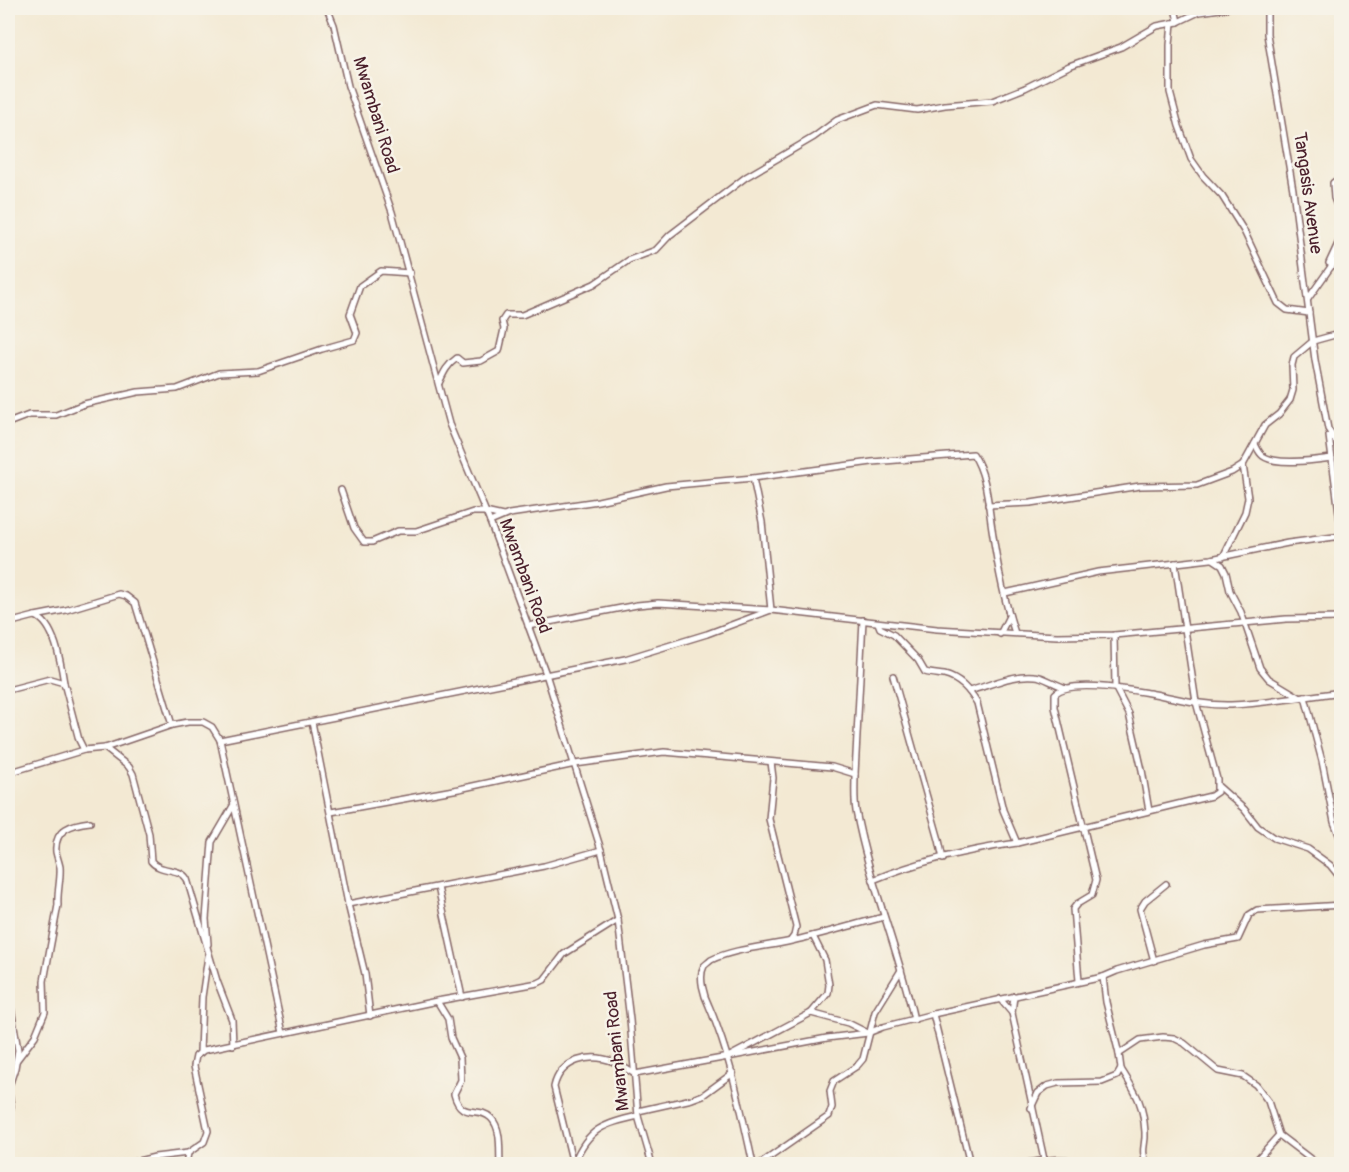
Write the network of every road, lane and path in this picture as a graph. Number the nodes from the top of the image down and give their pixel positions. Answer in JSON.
{"nodes":[{"id":1,"x":327,"y":8,"type":"edge"},
{"id":2,"x":1176,"y":8,"type":"edge"},
{"id":3,"x":1227,"y":8,"type":"edge"},
{"id":4,"x":1267,"y":9,"type":"edge"},
{"id":5,"x":1175,"y":22,"type":"junction"},
{"id":6,"x":1341,"y":176,"type":"edge"},
{"id":7,"x":1341,"y":218,"type":"edge"},
{"id":8,"x":1341,"y":235,"type":"edge"},
{"id":9,"x":1341,"y":251,"type":"edge"},
{"id":10,"x":1327,"y":270,"type":"junction"},
{"id":11,"x":410,"y":273,"type":"junction"},
{"id":12,"x":1308,"y":299,"type":"junction"},
{"id":13,"x":1308,"y":313,"type":"junction"},
{"id":14,"x":1341,"y":333,"type":"edge"},
{"id":15,"x":1313,"y":341,"type":"junction"},
{"id":16,"x":439,"y":384,"type":"junction"},
{"id":17,"x":8,"y":423,"type":"edge"},
{"id":18,"x":1328,"y":429,"type":"junction"},
{"id":19,"x":1255,"y":444,"type":"junction"},
{"id":20,"x":1341,"y":451,"type":"edge"},
{"id":21,"x":1332,"y":458,"type":"junction"},
{"id":22,"x":1244,"y":465,"type":"junction"},
{"id":23,"x":753,"y":478,"type":"junction"},
{"id":24,"x":341,"y":490,"type":"dead end"},
{"id":25,"x":988,"y":506,"type":"junction"},
{"id":26,"x":485,"y":512,"type":"junction"},
{"id":27,"x":502,"y":516,"type":"junction"},
{"id":28,"x":490,"y":522,"type":"junction"},
{"id":29,"x":1341,"y":536,"type":"edge"},
{"id":30,"x":1223,"y":557,"type":"junction"},
{"id":31,"x":1212,"y":559,"type":"junction"},
{"id":32,"x":1175,"y":563,"type":"junction"},
{"id":33,"x":1005,"y":593,"type":"junction"},
{"id":34,"x":771,"y":610,"type":"junction"},
{"id":35,"x":35,"y":616,"type":"junction"},
{"id":36,"x":1009,"y":616,"type":"junction"},
{"id":37,"x":1341,"y":618,"type":"edge"},
{"id":38,"x":863,"y":620,"type":"junction"},
{"id":39,"x":8,"y":623,"type":"edge"},
{"id":40,"x":878,"y":623,"type":"junction"},
{"id":41,"x":1244,"y":623,"type":"junction"},
{"id":42,"x":528,"y":626,"type":"junction"},
{"id":43,"x":1184,"y":628,"type":"junction"},
{"id":44,"x":1014,"y":633,"type":"junction"},
{"id":45,"x":1000,"y":634,"type":"junction"},
{"id":46,"x":1114,"y":635,"type":"junction"},
{"id":47,"x":546,"y":674,"type":"junction"},
{"id":48,"x":893,"y":676,"type":"dead end"},
{"id":49,"x":64,"y":683,"type":"junction"},
{"id":50,"x":1115,"y":687,"type":"junction"},
{"id":51,"x":1068,"y":688,"type":"junction"},
{"id":52,"x":8,"y":690,"type":"edge"},
{"id":53,"x":969,"y":691,"type":"junction"},
{"id":54,"x":1341,"y":692,"type":"edge"},
{"id":55,"x":1302,"y":697,"type":"junction"},
{"id":56,"x":1196,"y":702,"type":"junction"},
{"id":57,"x":312,"y":722,"type":"junction"},
{"id":58,"x":172,"y":724,"type":"junction"},
{"id":59,"x":220,"y":740,"type":"junction"},
{"id":60,"x":105,"y":748,"type":"junction"},
{"id":61,"x":84,"y":750,"type":"junction"},
{"id":62,"x":771,"y":762,"type":"junction"},
{"id":63,"x":575,"y":764,"type":"junction"},
{"id":64,"x":8,"y":773,"type":"edge"},
{"id":65,"x":855,"y":774,"type":"junction"},
{"id":66,"x":1218,"y":786,"type":"junction"},
{"id":67,"x":233,"y":806,"type":"junction"},
{"id":68,"x":1149,"y":811,"type":"junction"},
{"id":69,"x":331,"y":812,"type":"junction"},
{"id":70,"x":90,"y":822,"type":"dead end"},
{"id":71,"x":1084,"y":827,"type":"junction"},
{"id":72,"x":1341,"y":842,"type":"edge"},
{"id":73,"x":1017,"y":843,"type":"junction"},
{"id":74,"x":601,"y":850,"type":"junction"},
{"id":75,"x":942,"y":859,"type":"junction"},
{"id":76,"x":873,"y":880,"type":"junction"},
{"id":77,"x":1341,"y":880,"type":"edge"},
{"id":78,"x":1166,"y":884,"type":"dead end"},
{"id":79,"x":438,"y":887,"type":"junction"},
{"id":80,"x":348,"y":904,"type":"junction"},
{"id":81,"x":1341,"y":905,"type":"edge"},
{"id":82,"x":884,"y":917,"type":"junction"},
{"id":83,"x":618,"y":920,"type":"junction"},
{"id":84,"x":813,"y":936,"type":"junction"},
{"id":85,"x":790,"y":941,"type":"junction"},
{"id":86,"x":208,"y":954,"type":"junction"},
{"id":87,"x":1154,"y":961,"type":"junction"},
{"id":88,"x":901,"y":970,"type":"junction"},
{"id":89,"x":1103,"y":977,"type":"junction"},
{"id":90,"x":1079,"y":981,"type":"junction"},
{"id":91,"x":1014,"y":996,"type":"junction"},
{"id":92,"x":462,"y":997,"type":"junction"},
{"id":93,"x":8,"y":999,"type":"edge"},
{"id":94,"x":1000,"y":999,"type":"junction"},
{"id":95,"x":437,"y":1001,"type":"junction"},
{"id":96,"x":811,"y":1013,"type":"junction"},
{"id":97,"x":1012,"y":1013,"type":"junction"},
{"id":98,"x":933,"y":1014,"type":"junction"},
{"id":99,"x":370,"y":1016,"type":"junction"},
{"id":100,"x":914,"y":1020,"type":"junction"},
{"id":101,"x":283,"y":1033,"type":"junction"},
{"id":102,"x":868,"y":1033,"type":"junction"},
{"id":103,"x":233,"y":1045,"type":"junction"},
{"id":104,"x":200,"y":1053,"type":"junction"},
{"id":105,"x":1119,"y":1054,"type":"junction"},
{"id":106,"x":728,"y":1057,"type":"junction"},
{"id":107,"x":16,"y":1061,"type":"junction"},
{"id":108,"x":1121,"y":1069,"type":"junction"},
{"id":109,"x":733,"y":1073,"type":"junction"},
{"id":110,"x":635,"y":1074,"type":"junction"},
{"id":111,"x":1031,"y":1108,"type":"junction"},
{"id":112,"x":638,"y":1113,"type":"junction"},
{"id":113,"x":8,"y":1118,"type":"edge"},
{"id":114,"x":1279,"y":1134,"type":"junction"},
{"id":115,"x":188,"y":1153,"type":"junction"},
{"id":116,"x":1044,"y":1162,"type":"edge"},
{"id":117,"x":126,"y":1164,"type":"edge"},
{"id":118,"x":186,"y":1164,"type":"edge"},
{"id":119,"x":500,"y":1164,"type":"edge"},
{"id":120,"x":573,"y":1164,"type":"edge"},
{"id":121,"x":652,"y":1164,"type":"edge"},
{"id":122,"x":753,"y":1164,"type":"edge"},
{"id":123,"x":760,"y":1164,"type":"edge"},
{"id":124,"x":970,"y":1164,"type":"edge"},
{"id":125,"x":1022,"y":1164,"type":"edge"},
{"id":126,"x":1091,"y":1164,"type":"edge"},
{"id":127,"x":1147,"y":1164,"type":"edge"},
{"id":128,"x":1253,"y":1164,"type":"edge"},
{"id":129,"x":1317,"y":1164,"type":"edge"}],
"edges":[{"from":1,"to":11,"type":"street","name":"Mwambani Road"},
{"from":2,"to":5,"type":"street"},
{"from":3,"to":5,"type":"street"},
{"from":4,"to":12,"type":"street","name":"Tangasis Avenue"},
{"from":5,"to":13,"type":"street"},
{"from":5,"to":16,"type":"street"},
{"from":6,"to":7,"type":"street"},
{"from":8,"to":10,"type":"street"},
{"from":9,"to":10,"type":"street"},
{"from":10,"to":12,"type":"street"},
{"from":11,"to":16,"type":"street","name":"Mwambani Road"},
{"from":11,"to":17,"type":"street"},
{"from":12,"to":13,"type":"street","name":"Tangasis Avenue"},
{"from":13,"to":15,"type":"street","name":"Tangasis Avenue"},
{"from":14,"to":15,"type":"street"},
{"from":15,"to":18,"type":"street","name":"Tangasis Avenue"},
{"from":15,"to":19,"type":"street"},
{"from":16,"to":26,"type":"street","name":"Mwambani Road"},
{"from":18,"to":20,"type":"street","name":"Tangasis Avenue"},
{"from":18,"to":21,"type":"street"},
{"from":19,"to":21,"type":"street"},
{"from":19,"to":22,"type":"street"},
{"from":21,"to":29,"type":"street"},
{"from":22,"to":25,"type":"street"},
{"from":22,"to":30,"type":"street"},
{"from":23,"to":25,"type":"street"},
{"from":23,"to":27,"type":"street"},
{"from":23,"to":34,"type":"street"},
{"from":24,"to":26,"type":"street"},
{"from":25,"to":33,"type":"street"},
{"from":26,"to":27,"type":"street"},
{"from":26,"to":28,"type":"street","name":"Mwambani Road"},
{"from":27,"to":28,"type":"street"},
{"from":28,"to":42,"type":"street","name":"Mwambani Road"},
{"from":29,"to":30,"type":"street"},
{"from":30,"to":31,"type":"street"},
{"from":31,"to":32,"type":"street"},
{"from":31,"to":41,"type":"street"},
{"from":32,"to":33,"type":"street"},
{"from":32,"to":43,"type":"street"},
{"from":33,"to":36,"type":"street"},
{"from":34,"to":38,"type":"street"},
{"from":34,"to":42,"type":"street"},
{"from":34,"to":47,"type":"street"},
{"from":35,"to":39,"type":"street"},
{"from":35,"to":49,"type":"street"},
{"from":35,"to":58,"type":"street"},
{"from":36,"to":44,"type":"street"},
{"from":36,"to":45,"type":"street"},
{"from":37,"to":41,"type":"street"},
{"from":38,"to":40,"type":"street"},
{"from":38,"to":65,"type":"street"},
{"from":40,"to":45,"type":"street"},
{"from":40,"to":53,"type":"street"},
{"from":41,"to":43,"type":"street"},
{"from":41,"to":55,"type":"street"},
{"from":42,"to":47,"type":"street","name":"Mwambani Road"},
{"from":43,"to":46,"type":"street"},
{"from":43,"to":56,"type":"street"},
{"from":44,"to":45,"type":"street"},
{"from":44,"to":46,"type":"street"},
{"from":46,"to":50,"type":"street"},
{"from":47,"to":57,"type":"street"},
{"from":47,"to":63,"type":"street","name":"Mwambani Road"},
{"from":48,"to":75,"type":"street"},
{"from":49,"to":52,"type":"street"},
{"from":49,"to":61,"type":"street"},
{"from":50,"to":51,"type":"street"},
{"from":50,"to":56,"type":"street"},
{"from":50,"to":68,"type":"street"},
{"from":51,"to":53,"type":"street"},
{"from":51,"to":71,"type":"street"},
{"from":53,"to":73,"type":"street"},
{"from":54,"to":55,"type":"street"},
{"from":55,"to":56,"type":"street"},
{"from":55,"to":72,"type":"street"},
{"from":56,"to":66,"type":"street"},
{"from":57,"to":59,"type":"street"},
{"from":57,"to":69,"type":"street"},
{"from":58,"to":59,"type":"street"},
{"from":58,"to":60,"type":"street"},
{"from":59,"to":67,"type":"street"},
{"from":60,"to":61,"type":"street"},
{"from":60,"to":86,"type":"street"},
{"from":61,"to":64,"type":"street"},
{"from":62,"to":63,"type":"street"},
{"from":62,"to":65,"type":"street"},
{"from":62,"to":85,"type":"street"},
{"from":63,"to":69,"type":"street"},
{"from":63,"to":74,"type":"street","name":"Mwambani Road"},
{"from":65,"to":76,"type":"street"},
{"from":66,"to":68,"type":"street"},
{"from":66,"to":77,"type":"street"},
{"from":67,"to":86,"type":"street"},
{"from":67,"to":101,"type":"street"},
{"from":68,"to":71,"type":"street"},
{"from":69,"to":80,"type":"street"},
{"from":70,"to":107,"type":"street"},
{"from":71,"to":73,"type":"street"},
{"from":71,"to":90,"type":"street"},
{"from":73,"to":75,"type":"street"},
{"from":74,"to":79,"type":"street"},
{"from":74,"to":83,"type":"street","name":"Mwambani Road"},
{"from":75,"to":76,"type":"street"},
{"from":76,"to":82,"type":"street"},
{"from":78,"to":87,"type":"street"},
{"from":79,"to":80,"type":"street"},
{"from":79,"to":92,"type":"street"},
{"from":80,"to":99,"type":"street"},
{"from":81,"to":87,"type":"street"},
{"from":82,"to":84,"type":"street"},
{"from":82,"to":88,"type":"street"},
{"from":83,"to":92,"type":"street"},
{"from":83,"to":110,"type":"street","name":"Mwambani Road"},
{"from":84,"to":85,"type":"street"},
{"from":84,"to":96,"type":"street"},
{"from":85,"to":106,"type":"street"},
{"from":86,"to":103,"type":"street"},
{"from":86,"to":104,"type":"street"},
{"from":87,"to":89,"type":"street"},
{"from":88,"to":100,"type":"street"},
{"from":88,"to":102,"type":"street"},
{"from":89,"to":90,"type":"street"},
{"from":89,"to":105,"type":"street"},
{"from":90,"to":91,"type":"street"},
{"from":91,"to":94,"type":"street"},
{"from":91,"to":97,"type":"street"},
{"from":92,"to":95,"type":"street"},
{"from":93,"to":107,"type":"street"},
{"from":94,"to":97,"type":"street"},
{"from":94,"to":98,"type":"street"},
{"from":95,"to":99,"type":"street"},
{"from":95,"to":119,"type":"street"},
{"from":96,"to":102,"type":"street"},
{"from":96,"to":106,"type":"street"},
{"from":97,"to":111,"type":"street"},
{"from":98,"to":100,"type":"street"},
{"from":98,"to":124,"type":"street"},
{"from":99,"to":101,"type":"street"},
{"from":100,"to":102,"type":"street"},
{"from":101,"to":103,"type":"street"},
{"from":102,"to":106,"type":"street"},
{"from":102,"to":123,"type":"street"},
{"from":103,"to":104,"type":"street"},
{"from":104,"to":115,"type":"street"},
{"from":105,"to":108,"type":"street"},
{"from":105,"to":114,"type":"street"},
{"from":106,"to":109,"type":"street"},
{"from":106,"to":110,"type":"street"},
{"from":107,"to":113,"type":"street"},
{"from":108,"to":111,"type":"street"},
{"from":108,"to":127,"type":"street"},
{"from":109,"to":112,"type":"street"},
{"from":109,"to":122,"type":"street"},
{"from":110,"to":112,"type":"street","name":"Mwambani Road"},
{"from":110,"to":120,"type":"street"},
{"from":111,"to":116,"type":"street"},
{"from":112,"to":120,"type":"street"},
{"from":112,"to":121,"type":"street","name":"Mwambani Road"},
{"from":114,"to":128,"type":"street"},
{"from":114,"to":129,"type":"street"},
{"from":115,"to":117,"type":"street"},
{"from":115,"to":118,"type":"street"},
{"from":116,"to":125,"type":"street"},
{"from":116,"to":126,"type":"street"}]}
